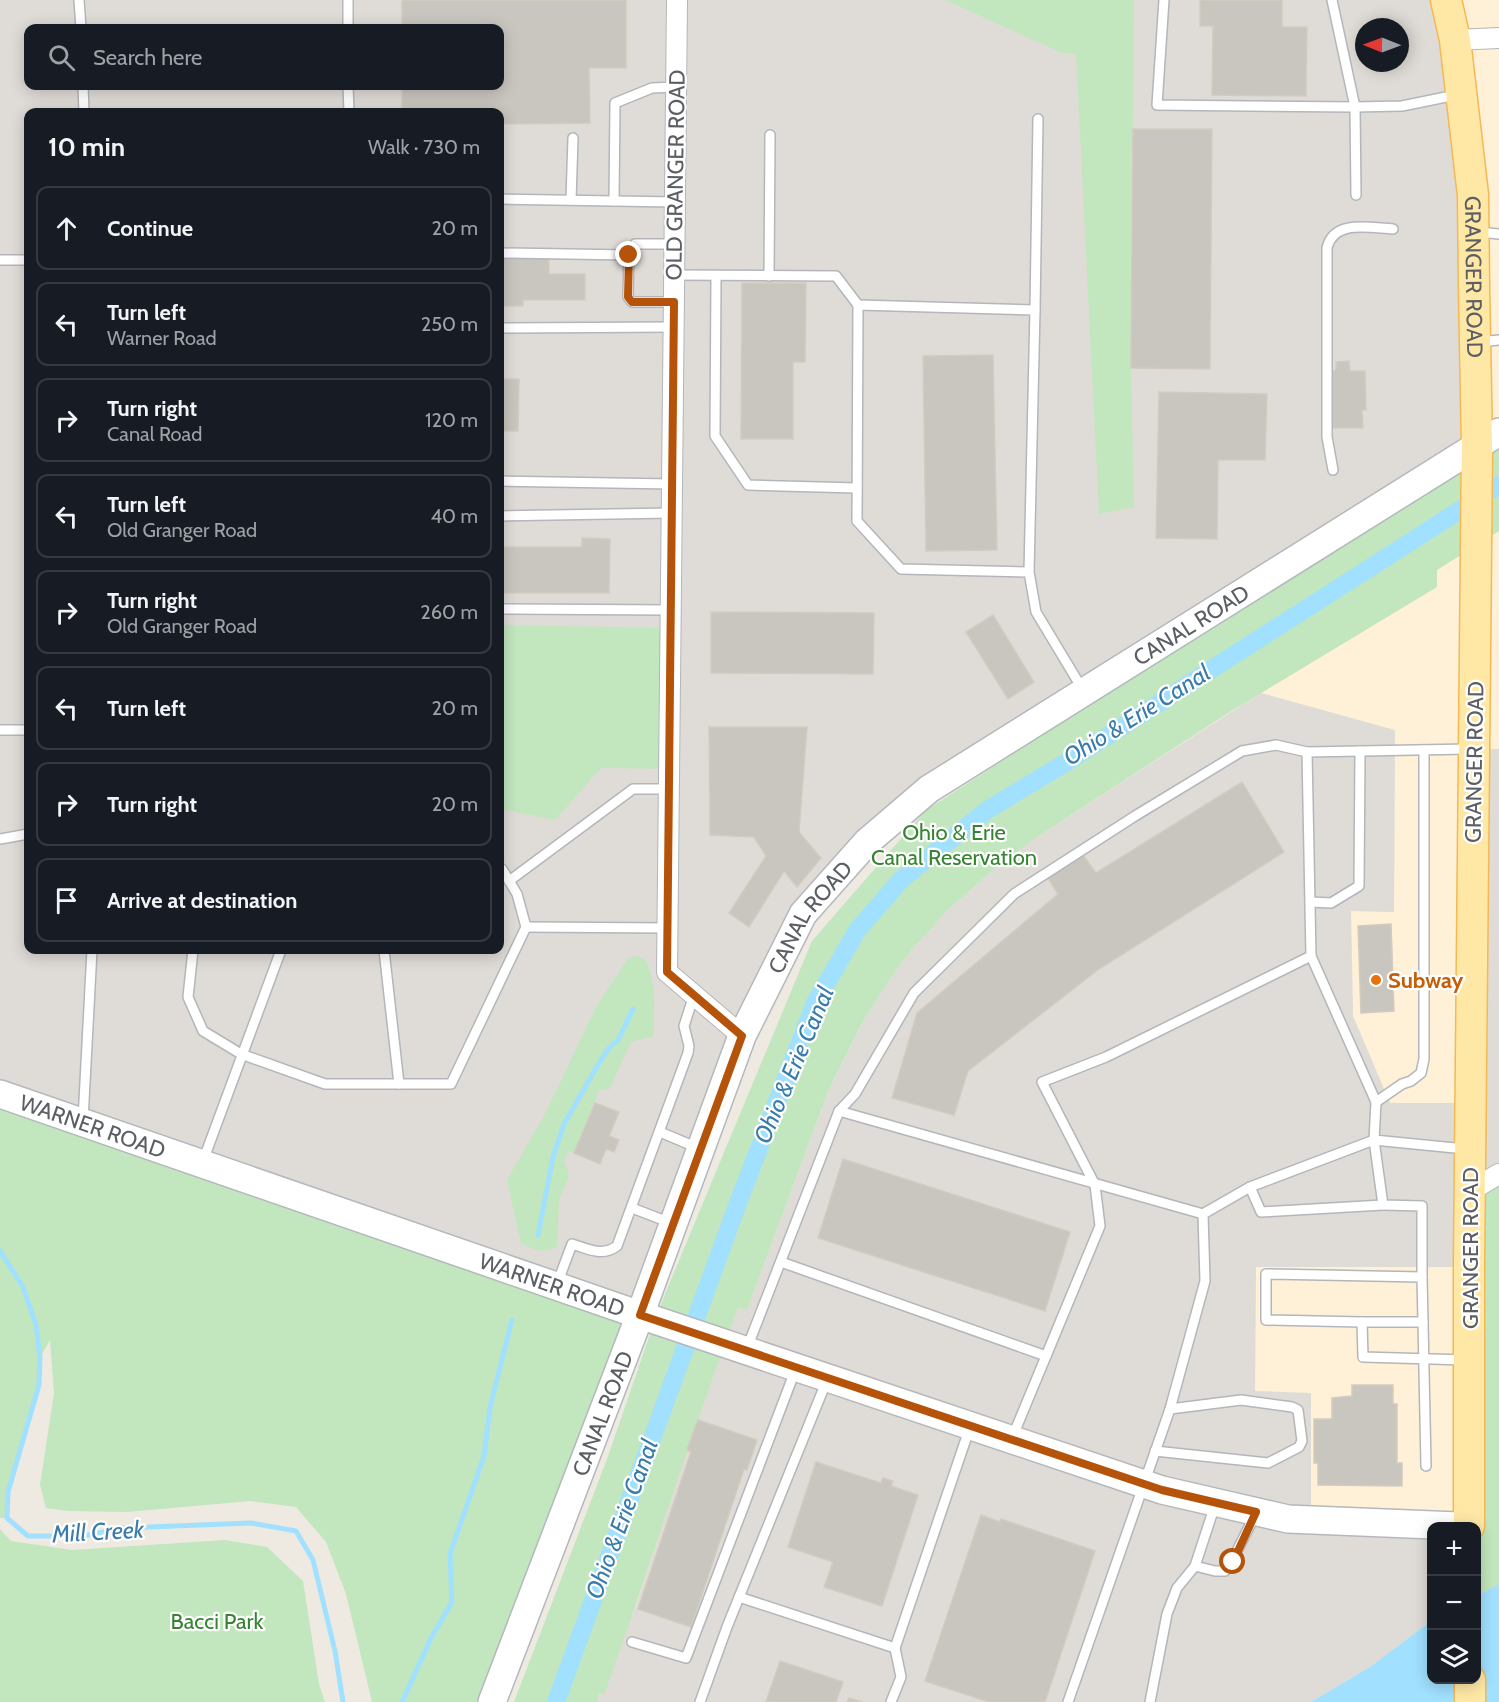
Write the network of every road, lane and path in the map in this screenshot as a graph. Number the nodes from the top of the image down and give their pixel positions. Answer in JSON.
{"nodes":[{"id":1,"x":80,"y":0,"type":"edge"},
{"id":2,"x":348,"y":0,"type":"edge"},
{"id":3,"x":677,"y":0,"type":"edge"},
{"id":4,"x":1164,"y":0,"type":"edge"},
{"id":5,"x":1332,"y":0,"type":"edge"},
{"id":6,"x":1446,"y":0,"type":"edge"},
{"id":7,"x":81,"y":24,"type":"edge"},
{"id":8,"x":348,"y":24,"type":"edge"},
{"id":9,"x":1499,"y":38,"type":"edge"},
{"id":10,"x":1455,"y":40,"type":"junction"},
{"id":11,"x":676,"y":87,"type":"junction"},
{"id":12,"x":83,"y":90,"type":"edge"},
{"id":13,"x":348,"y":90,"type":"edge"},
{"id":14,"x":1461,"y":94,"type":"junction"},
{"id":15,"x":1355,"y":107,"type":"junction"},
{"id":16,"x":84,"y":108,"type":"edge"},
{"id":17,"x":349,"y":108,"type":"edge"},
{"id":18,"x":1038,"y":119,"type":"dead end"},
{"id":19,"x":770,"y":135,"type":"dead end"},
{"id":20,"x":573,"y":138,"type":"dead end"},
{"id":21,"x":1356,"y":195,"type":"dead end"},
{"id":22,"x":504,"y":199,"type":"edge"},
{"id":23,"x":571,"y":200,"type":"junction"},
{"id":24,"x":614,"y":201,"type":"junction"},
{"id":25,"x":675,"y":202,"type":"junction"},
{"id":26,"x":1393,"y":229,"type":"dead end"},
{"id":27,"x":1486,"y":233,"type":"edge"},
{"id":28,"x":674,"y":244,"type":"junction"},
{"id":29,"x":504,"y":253,"type":"edge"},
{"id":30,"x":629,"y":255,"type":"junction"},
{"id":31,"x":0,"y":260,"type":"edge"},
{"id":32,"x":24,"y":260,"type":"edge"},
{"id":33,"x":674,"y":276,"type":"junction"},
{"id":34,"x":716,"y":276,"type":"junction"},
{"id":35,"x":769,"y":276,"type":"junction"},
{"id":36,"x":674,"y":302,"type":"junction"},
{"id":37,"x":858,"y":305,"type":"junction"},
{"id":38,"x":1035,"y":310,"type":"junction"},
{"id":39,"x":674,"y":327,"type":"junction"},
{"id":40,"x":504,"y":328,"type":"edge"},
{"id":41,"x":1487,"y":341,"type":"edge"},
{"id":42,"x":1488,"y":440,"type":"edge"},
{"id":43,"x":1333,"y":470,"type":"dead end"},
{"id":44,"x":504,"y":481,"type":"edge"},
{"id":45,"x":672,"y":484,"type":"junction"},
{"id":46,"x":857,"y":488,"type":"junction"},
{"id":47,"x":671,"y":513,"type":"junction"},
{"id":48,"x":504,"y":516,"type":"edge"},
{"id":49,"x":1029,"y":572,"type":"junction"},
{"id":50,"x":504,"y":609,"type":"edge"},
{"id":51,"x":671,"y":610,"type":"junction"},
{"id":52,"x":1084,"y":692,"type":"junction"},
{"id":53,"x":0,"y":730,"type":"edge"},
{"id":54,"x":24,"y":730,"type":"edge"},
{"id":55,"x":1474,"y":749,"type":"junction"},
{"id":56,"x":1424,"y":750,"type":"junction"},
{"id":57,"x":1360,"y":751,"type":"junction"},
{"id":58,"x":1307,"y":752,"type":"junction"},
{"id":59,"x":669,"y":789,"type":"junction"},
{"id":60,"x":24,"y":835,"type":"edge"},
{"id":61,"x":0,"y":839,"type":"edge"},
{"id":62,"x":504,"y":872,"type":"edge"},
{"id":63,"x":509,"y":881,"type":"junction"},
{"id":64,"x":1310,"y":902,"type":"junction"},
{"id":65,"x":526,"y":927,"type":"junction"},
{"id":66,"x":667,"y":928,"type":"junction"},
{"id":67,"x":92,"y":954,"type":"edge"},
{"id":68,"x":193,"y":954,"type":"edge"},
{"id":69,"x":279,"y":954,"type":"edge"},
{"id":70,"x":384,"y":954,"type":"edge"},
{"id":71,"x":1311,"y":956,"type":"junction"},
{"id":72,"x":694,"y":995,"type":"junction"},
{"id":73,"x":742,"y":1036,"type":"junction"},
{"id":74,"x":242,"y":1054,"type":"junction"},
{"id":75,"x":399,"y":1084,"type":"junction"},
{"id":76,"x":0,"y":1094,"type":"edge"},
{"id":77,"x":1376,"y":1102,"type":"junction"},
{"id":78,"x":839,"y":1111,"type":"junction"},
{"id":79,"x":83,"y":1123,"type":"junction"},
{"id":80,"x":660,"y":1132,"type":"junction"},
{"id":81,"x":1374,"y":1140,"type":"junction"},
{"id":82,"x":700,"y":1149,"type":"junction"},
{"id":83,"x":1471,"y":1150,"type":"junction"},
{"id":84,"x":202,"y":1164,"type":"junction"},
{"id":85,"x":1499,"y":1174,"type":"edge"},
{"id":86,"x":1095,"y":1185,"type":"junction"},
{"id":87,"x":1250,"y":1187,"type":"junction"},
{"id":88,"x":1470,"y":1191,"type":"junction"},
{"id":89,"x":1383,"y":1206,"type":"junction"},
{"id":90,"x":632,"y":1208,"type":"junction"},
{"id":91,"x":1203,"y":1214,"type":"junction"},
{"id":92,"x":673,"y":1224,"type":"junction"},
{"id":93,"x":781,"y":1262,"type":"junction"},
{"id":94,"x":1422,"y":1277,"type":"junction"},
{"id":95,"x":557,"y":1287,"type":"junction"},
{"id":96,"x":648,"y":1318,"type":"junction"},
{"id":97,"x":1362,"y":1322,"type":"junction"},
{"id":98,"x":1423,"y":1322,"type":"junction"},
{"id":99,"x":746,"y":1350,"type":"junction"},
{"id":100,"x":1046,"y":1356,"type":"junction"},
{"id":101,"x":1424,"y":1358,"type":"junction"},
{"id":102,"x":1469,"y":1360,"type":"junction"},
{"id":103,"x":797,"y":1367,"type":"junction"},
{"id":104,"x":828,"y":1378,"type":"junction"},
{"id":105,"x":1170,"y":1409,"type":"junction"},
{"id":106,"x":971,"y":1425,"type":"junction"},
{"id":107,"x":1012,"y":1439,"type":"junction"},
{"id":108,"x":1155,"y":1451,"type":"junction"},
{"id":109,"x":1426,"y":1466,"type":"dead end"},
{"id":110,"x":1143,"y":1484,"type":"junction"},
{"id":111,"x":1216,"y":1502,"type":"junction"},
{"id":112,"x":1256,"y":1512,"type":"junction"},
{"id":113,"x":1469,"y":1522,"type":"edge"},
{"id":114,"x":1427,"y":1526,"type":"edge"},
{"id":115,"x":1195,"y":1566,"type":"junction"},
{"id":116,"x":739,"y":1597,"type":"junction"},
{"id":117,"x":632,"y":1642,"type":"dead end"},
{"id":118,"x":895,"y":1647,"type":"junction"},
{"id":119,"x":1470,"y":1684,"type":"edge"},
{"id":120,"x":492,"y":1702,"type":"edge"},
{"id":121,"x":700,"y":1702,"type":"edge"},
{"id":122,"x":891,"y":1702,"type":"edge"},
{"id":123,"x":1068,"y":1702,"type":"edge"},
{"id":124,"x":1150,"y":1702,"type":"edge"},
{"id":125,"x":1470,"y":1702,"type":"edge"}],
"edges":[{"from":1,"to":7,"type":"lane"},
{"from":2,"to":8,"type":"lane"},
{"from":3,"to":11,"type":"street","name":"OLD GRANGER ROAD"},
{"from":4,"to":15,"type":"lane"},
{"from":5,"to":15,"type":"lane"},
{"from":6,"to":10,"type":"main road","name":"GRANGER ROAD"},
{"from":9,"to":10,"type":"street"},
{"from":10,"to":14,"type":"main road","name":"GRANGER ROAD"},
{"from":11,"to":24,"type":"lane"},
{"from":11,"to":25,"type":"street","name":"OLD GRANGER ROAD"},
{"from":12,"to":16,"type":"lane"},
{"from":13,"to":17,"type":"lane"},
{"from":14,"to":15,"type":"lane"},
{"from":14,"to":27,"type":"main road","name":"GRANGER ROAD"},
{"from":15,"to":21,"type":"lane"},
{"from":18,"to":38,"type":"lane"},
{"from":19,"to":35,"type":"lane"},
{"from":20,"to":23,"type":"lane"},
{"from":22,"to":23,"type":"lane"},
{"from":23,"to":24,"type":"lane"},
{"from":24,"to":25,"type":"lane"},
{"from":25,"to":28,"type":"street","name":"OLD GRANGER ROAD"},
{"from":26,"to":43,"type":"lane"},
{"from":27,"to":41,"type":"main road","name":"GRANGER ROAD"},
{"from":28,"to":30,"type":"lane"},
{"from":28,"to":33,"type":"street","name":"OLD GRANGER ROAD"},
{"from":29,"to":30,"type":"lane"},
{"from":30,"to":36,"type":"lane"},
{"from":31,"to":32,"type":"lane"},
{"from":33,"to":34,"type":"lane"},
{"from":33,"to":36,"type":"street","name":"OLD GRANGER ROAD"},
{"from":34,"to":35,"type":"lane"},
{"from":34,"to":46,"type":"lane"},
{"from":35,"to":37,"type":"lane"},
{"from":36,"to":39,"type":"street","name":"OLD GRANGER ROAD"},
{"from":37,"to":38,"type":"lane"},
{"from":37,"to":46,"type":"lane"},
{"from":38,"to":49,"type":"lane"},
{"from":39,"to":40,"type":"lane"},
{"from":39,"to":45,"type":"street","name":"OLD GRANGER ROAD"},
{"from":41,"to":42,"type":"main road","name":"GRANGER ROAD"},
{"from":42,"to":52,"type":"street","name":"CANAL ROAD"},
{"from":42,"to":55,"type":"main road","name":"GRANGER ROAD"},
{"from":44,"to":45,"type":"lane"},
{"from":45,"to":47,"type":"street","name":"OLD GRANGER ROAD"},
{"from":46,"to":49,"type":"lane"},
{"from":47,"to":48,"type":"lane"},
{"from":47,"to":51,"type":"street","name":"OLD GRANGER ROAD"},
{"from":49,"to":52,"type":"lane"},
{"from":50,"to":51,"type":"lane"},
{"from":51,"to":59,"type":"street","name":"OLD GRANGER ROAD"},
{"from":52,"to":73,"type":"street","name":"CANAL ROAD"},
{"from":53,"to":54,"type":"lane"},
{"from":55,"to":56,"type":"lane"},
{"from":55,"to":83,"type":"main road","name":"GRANGER ROAD"},
{"from":56,"to":57,"type":"lane"},
{"from":56,"to":77,"type":"lane"},
{"from":57,"to":58,"type":"lane"},
{"from":57,"to":64,"type":"lane"},
{"from":58,"to":64,"type":"lane"},
{"from":58,"to":78,"type":"lane"},
{"from":59,"to":63,"type":"lane"},
{"from":59,"to":66,"type":"street","name":"OLD GRANGER ROAD"},
{"from":60,"to":61,"type":"lane"},
{"from":62,"to":63,"type":"lane"},
{"from":63,"to":65,"type":"lane"},
{"from":64,"to":71,"type":"lane"},
{"from":65,"to":66,"type":"lane"},
{"from":65,"to":75,"type":"lane"},
{"from":66,"to":72,"type":"street","name":"OLD GRANGER ROAD"},
{"from":67,"to":79,"type":"lane"},
{"from":68,"to":74,"type":"lane"},
{"from":69,"to":74,"type":"lane"},
{"from":70,"to":75,"type":"lane"},
{"from":71,"to":77,"type":"lane"},
{"from":71,"to":86,"type":"lane"},
{"from":72,"to":73,"type":"street","name":"OLD GRANGER ROAD"},
{"from":72,"to":80,"type":"lane"},
{"from":73,"to":82,"type":"street","name":"CANAL ROAD"},
{"from":74,"to":75,"type":"lane"},
{"from":74,"to":84,"type":"lane"},
{"from":76,"to":79,"type":"street","name":"WARNER ROAD"},
{"from":77,"to":81,"type":"lane"},
{"from":78,"to":86,"type":"lane"},
{"from":78,"to":93,"type":"lane"},
{"from":79,"to":84,"type":"street","name":"WARNER ROAD"},
{"from":80,"to":82,"type":"lane"},
{"from":80,"to":90,"type":"lane"},
{"from":81,"to":83,"type":"lane"},
{"from":81,"to":87,"type":"lane"},
{"from":81,"to":89,"type":"lane"},
{"from":82,"to":92,"type":"street","name":"CANAL ROAD"},
{"from":83,"to":88,"type":"main road","name":"GRANGER ROAD"},
{"from":84,"to":95,"type":"street","name":"WARNER ROAD"},
{"from":85,"to":88,"type":"street"},
{"from":86,"to":91,"type":"lane"},
{"from":86,"to":100,"type":"lane"},
{"from":87,"to":89,"type":"lane"},
{"from":87,"to":91,"type":"lane"},
{"from":88,"to":102,"type":"main road","name":"GRANGER ROAD"},
{"from":89,"to":94,"type":"lane"},
{"from":90,"to":92,"type":"lane"},
{"from":90,"to":95,"type":"lane"},
{"from":91,"to":105,"type":"lane"},
{"from":92,"to":96,"type":"street","name":"CANAL ROAD"},
{"from":93,"to":99,"type":"lane"},
{"from":93,"to":100,"type":"lane"},
{"from":94,"to":97,"type":"lane"},
{"from":94,"to":98,"type":"lane"},
{"from":95,"to":96,"type":"street","name":"WARNER ROAD"},
{"from":96,"to":99,"type":"street","name":"WARNER ROAD"},
{"from":96,"to":120,"type":"street","name":"CANAL ROAD"},
{"from":97,"to":98,"type":"lane"},
{"from":97,"to":101,"type":"lane"},
{"from":98,"to":101,"type":"lane"},
{"from":99,"to":103,"type":"street","name":"WARNER ROAD"},
{"from":100,"to":107,"type":"lane"},
{"from":101,"to":102,"type":"lane"},
{"from":101,"to":109,"type":"lane"},
{"from":102,"to":113,"type":"main road","name":"GRANGER ROAD"},
{"from":103,"to":104,"type":"street","name":"WARNER ROAD"},
{"from":103,"to":117,"type":"lane"},
{"from":104,"to":106,"type":"street","name":"WARNER ROAD"},
{"from":104,"to":116,"type":"lane"},
{"from":105,"to":108,"type":"lane"},
{"from":105,"to":108,"type":"lane"},
{"from":106,"to":107,"type":"street","name":"WARNER ROAD"},
{"from":106,"to":118,"type":"lane"},
{"from":107,"to":110,"type":"street","name":"WARNER ROAD"},
{"from":108,"to":110,"type":"lane"},
{"from":110,"to":111,"type":"street","name":"WARNER ROAD"},
{"from":110,"to":123,"type":"lane"},
{"from":111,"to":112,"type":"street","name":"WARNER ROAD"},
{"from":111,"to":115,"type":"lane"},
{"from":112,"to":114,"type":"street","name":"WARNER ROAD"},
{"from":112,"to":115,"type":"lane"},
{"from":115,"to":124,"type":"lane"},
{"from":116,"to":118,"type":"lane"},
{"from":116,"to":121,"type":"lane"},
{"from":118,"to":122,"type":"lane"},
{"from":119,"to":125,"type":"main road"}]}
